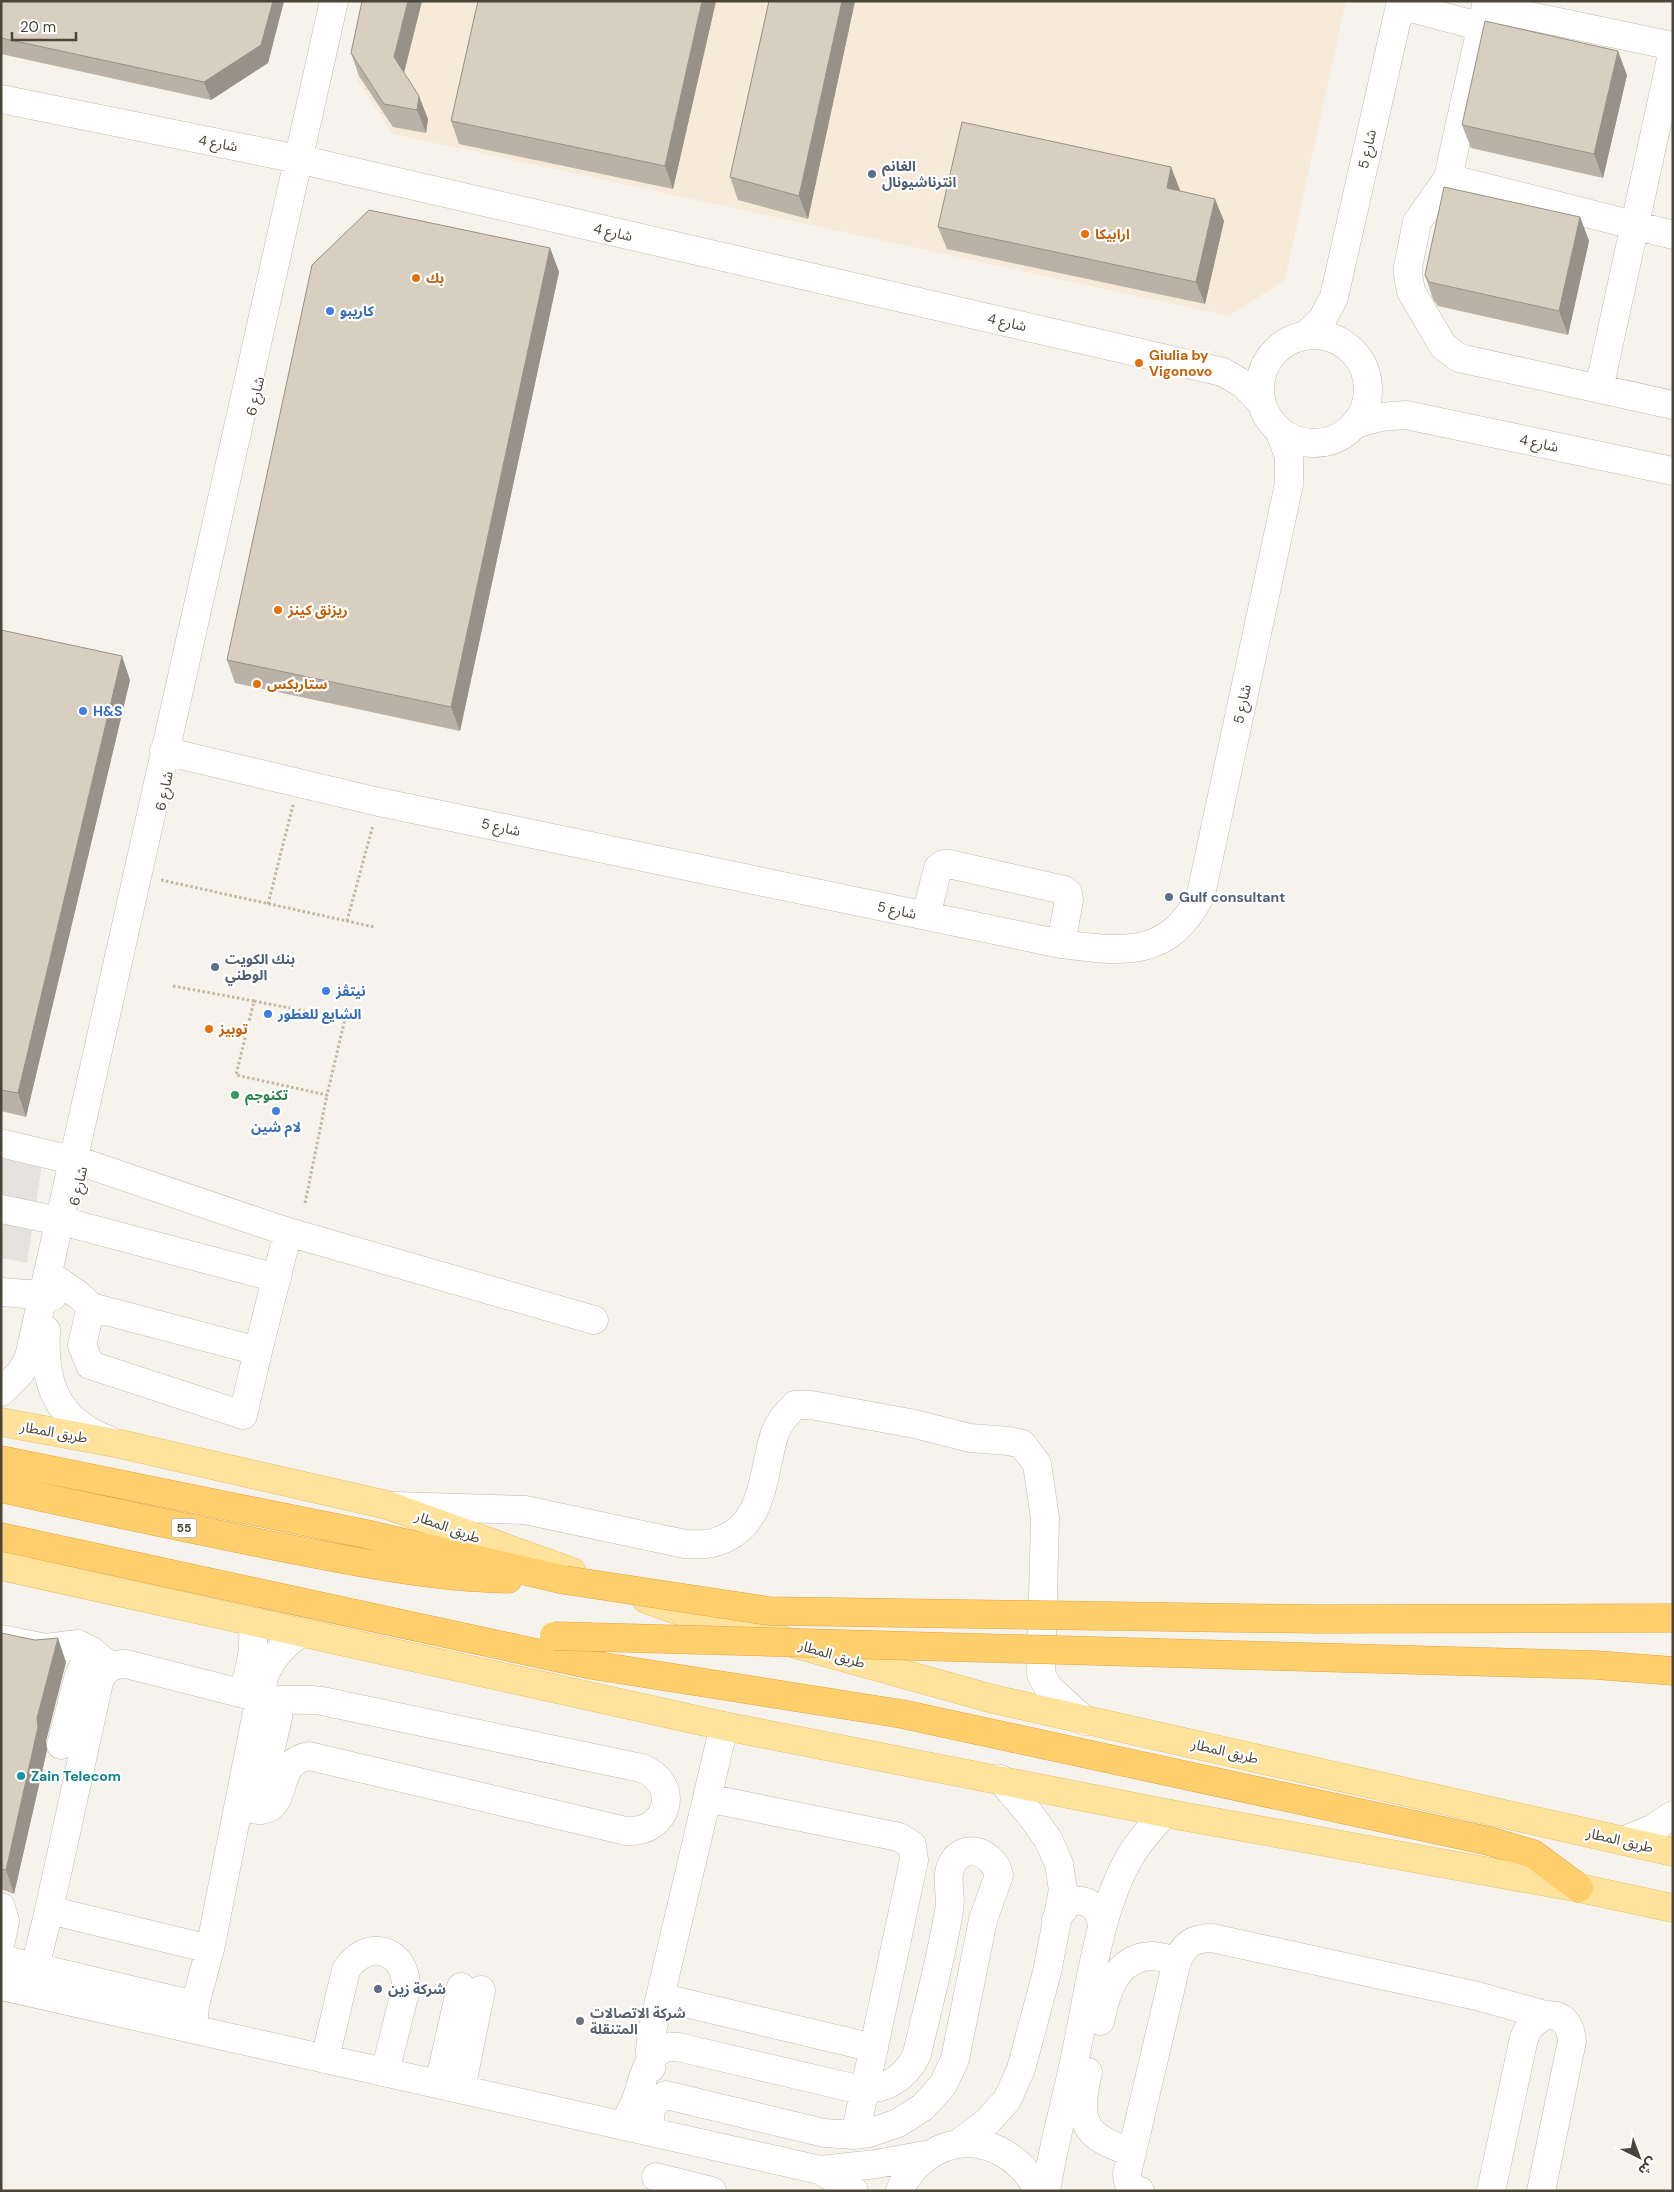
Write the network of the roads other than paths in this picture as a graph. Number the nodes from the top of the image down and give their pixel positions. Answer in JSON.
{"nodes":[{"id":1,"x":334,"y":1,"type":"edge"},
{"id":2,"x":1401,"y":3,"type":"edge"},
{"id":3,"x":1485,"y":12,"type":"edge"},
{"id":4,"x":1673,"y":48,"type":"edge"},
{"id":5,"x":1,"y":99,"type":"edge"},
{"id":6,"x":304,"y":160,"type":"junction"},
{"id":7,"x":1448,"y":178,"type":"junction"},
{"id":8,"x":1634,"y":225,"type":"junction"},
{"id":9,"x":1673,"y":235,"type":"edge"},
{"id":10,"x":1334,"y":298,"type":"junction"},
{"id":11,"x":1306,"y":335,"type":"junction"},
{"id":12,"x":1349,"y":347,"type":"junction"},
{"id":13,"x":1270,"y":356,"type":"junction"},
{"id":14,"x":1223,"y":372,"type":"junction"},
{"id":15,"x":1368,"y":384,"type":"junction"},
{"id":16,"x":1599,"y":389,"type":"junction"},
{"id":17,"x":1260,"y":401,"type":"junction"},
{"id":18,"x":1673,"y":405,"type":"edge"},
{"id":19,"x":1406,"y":415,"type":"junction"},
{"id":20,"x":1355,"y":424,"type":"junction"},
{"id":21,"x":1280,"y":432,"type":"junction"},
{"id":22,"x":1323,"y":443,"type":"junction"},
{"id":23,"x":1673,"y":472,"type":"edge"},
{"id":24,"x":1289,"y":484,"type":"junction"},
{"id":25,"x":168,"y":752,"type":"junction"},
{"id":26,"x":926,"y":916,"type":"junction"},
{"id":27,"x":1061,"y":944,"type":"junction"},
{"id":28,"x":1,"y":1143,"type":"edge"},
{"id":29,"x":78,"y":1161,"type":"junction"},
{"id":30,"x":1,"y":1209,"type":"edge"},
{"id":31,"x":64,"y":1222,"type":"junction"},
{"id":32,"x":288,"y":1232,"type":"junction"},
{"id":33,"x":277,"y":1278,"type":"junction"},
{"id":34,"x":51,"y":1290,"type":"junction"},
{"id":35,"x":1,"y":1292,"type":"edge"},
{"id":36,"x":91,"y":1307,"type":"junction"},
{"id":37,"x":594,"y":1320,"type":"dead end"},
{"id":38,"x":258,"y":1350,"type":"junction"},
{"id":39,"x":1,"y":1392,"type":"edge"},
{"id":40,"x":1,"y":1422,"type":"edge"},
{"id":41,"x":120,"y":1444,"type":"junction"},
{"id":42,"x":1,"y":1460,"type":"edge"},
{"id":43,"x":1,"y":1488,"type":"edge"},
{"id":44,"x":387,"y":1505,"type":"junction"},
{"id":45,"x":1,"y":1537,"type":"edge"},
{"id":46,"x":1,"y":1566,"type":"edge"},
{"id":47,"x":565,"y":1580,"type":"junction"},
{"id":48,"x":360,"y":1615,"type":"junction"},
{"id":49,"x":1673,"y":1618,"type":"edge"},
{"id":50,"x":252,"y":1622,"type":"junction"},
{"id":51,"x":302,"y":1633,"type":"junction"},
{"id":52,"x":1,"y":1638,"type":"edge"},
{"id":53,"x":104,"y":1661,"type":"junction"},
{"id":54,"x":1673,"y":1671,"type":"edge"},
{"id":55,"x":259,"y":1698,"type":"junction"},
{"id":56,"x":1086,"y":1721,"type":"junction"},
{"id":57,"x":724,"y":1726,"type":"junction"},
{"id":58,"x":61,"y":1746,"type":"dead end"},
{"id":59,"x":1000,"y":1779,"type":"junction"},
{"id":60,"x":707,"y":1798,"type":"junction"},
{"id":61,"x":249,"y":1799,"type":"junction"},
{"id":62,"x":1165,"y":1813,"type":"junction"},
{"id":63,"x":1673,"y":1815,"type":"edge"},
{"id":64,"x":1623,"y":1840,"type":"junction"},
{"id":65,"x":1673,"y":1852,"type":"edge"},
{"id":66,"x":1579,"y":1888,"type":"junction"},
{"id":67,"x":1,"y":1907,"type":"edge"},
{"id":68,"x":1673,"y":1908,"type":"edge"},
{"id":69,"x":49,"y":1910,"type":"junction"},
{"id":70,"x":1056,"y":1919,"type":"junction"},
{"id":71,"x":1102,"y":1928,"type":"junction"},
{"id":72,"x":1,"y":1941,"type":"edge"},
{"id":73,"x":210,"y":1949,"type":"junction"},
{"id":74,"x":1,"y":1959,"type":"edge"},
{"id":75,"x":1178,"y":1960,"type":"junction"},
{"id":76,"x":32,"y":1980,"type":"junction"},
{"id":77,"x":1,"y":1986,"type":"edge"},
{"id":78,"x":471,"y":1988,"type":"dead end"},
{"id":79,"x":660,"y":1997,"type":"junction"},
{"id":80,"x":1545,"y":2015,"type":"junction"},
{"id":81,"x":194,"y":2017,"type":"junction"},
{"id":82,"x":1087,"y":2041,"type":"junction"},
{"id":83,"x":874,"y":2048,"type":"junction"},
{"id":84,"x":325,"y":2059,"type":"junction"},
{"id":85,"x":650,"y":2059,"type":"junction"},
{"id":86,"x":385,"y":2072,"type":"junction"},
{"id":87,"x":450,"y":2087,"type":"junction"},
{"id":88,"x":864,"y":2089,"type":"junction"},
{"id":89,"x":660,"y":2098,"type":"junction"},
{"id":90,"x":623,"y":2126,"type":"junction"},
{"id":91,"x":658,"y":2133,"type":"junction"},
{"id":92,"x":855,"y":2135,"type":"junction"},
{"id":93,"x":695,"y":2142,"type":"junction"},
{"id":94,"x":958,"y":2144,"type":"junction"},
{"id":95,"x":1132,"y":2152,"type":"junction"},
{"id":96,"x":931,"y":2154,"type":"junction"},
{"id":97,"x":820,"y":2170,"type":"junction"},
{"id":98,"x":655,"y":2184,"type":"edge"},
{"id":99,"x":699,"y":2188,"type":"edge"},
{"id":100,"x":854,"y":2191,"type":"edge"},
{"id":101,"x":900,"y":2191,"type":"edge"},
{"id":102,"x":1038,"y":2191,"type":"edge"},
{"id":103,"x":1046,"y":2191,"type":"edge"},
{"id":104,"x":1140,"y":2191,"type":"edge"},
{"id":105,"x":1491,"y":2191,"type":"edge"},
{"id":106,"x":1541,"y":2191,"type":"edge"}],
"edges":[{"from":1,"to":6,"type":"street","name":"شارع 6"},
{"from":2,"to":3,"type":"street"},
{"from":2,"to":10,"type":"street","name":"شارع 5"},
{"from":3,"to":4,"type":"street"},
{"from":3,"to":7,"type":"street"},
{"from":4,"to":8,"type":"street"},
{"from":5,"to":6,"type":"street","name":"شارع 4"},
{"from":6,"to":14,"type":"street","name":"شارع 4"},
{"from":6,"to":25,"type":"street","name":"شارع 6"},
{"from":7,"to":8,"type":"street"},
{"from":7,"to":16,"type":"street"},
{"from":8,"to":9,"type":"street"},
{"from":8,"to":16,"type":"street"},
{"from":10,"to":11,"type":"street","name":"شارع 5"},
{"from":10,"to":12,"type":"street","name":"شارع 5"},
{"from":11,"to":12,"type":"street"},
{"from":11,"to":13,"type":"street"},
{"from":12,"to":15,"type":"street"},
{"from":13,"to":14,"type":"street","name":"شارع 4"},
{"from":13,"to":17,"type":"street"},
{"from":14,"to":17,"type":"street","name":"شارع 4"},
{"from":15,"to":19,"type":"street","name":"شارع 4"},
{"from":15,"to":20,"type":"street"},
{"from":16,"to":18,"type":"street"},
{"from":17,"to":21,"type":"street"},
{"from":19,"to":20,"type":"street","name":"شارع 4"},
{"from":19,"to":23,"type":"street","name":"شارع 4"},
{"from":20,"to":22,"type":"street"},
{"from":21,"to":22,"type":"street"},
{"from":21,"to":24,"type":"street","name":"شارع 5"},
{"from":22,"to":24,"type":"street","name":"شارع 5"},
{"from":24,"to":27,"type":"street","name":"شارع 5"},
{"from":25,"to":26,"type":"street","name":"شارع 5"},
{"from":25,"to":29,"type":"street","name":"شارع 6"},
{"from":25,"to":29,"type":"street","name":"شارع 6"},
{"from":26,"to":27,"type":"street","name":"شارع 5"},
{"from":26,"to":27,"type":"street"},
{"from":28,"to":29,"type":"street"},
{"from":29,"to":31,"type":"street","name":"شارع 6"},
{"from":29,"to":32,"type":"street"},
{"from":30,"to":31,"type":"street"},
{"from":31,"to":33,"type":"street"},
{"from":31,"to":34,"type":"street","name":"شارع 6"},
{"from":32,"to":33,"type":"street"},
{"from":32,"to":37,"type":"street"},
{"from":33,"to":38,"type":"street"},
{"from":34,"to":35,"type":"street"},
{"from":34,"to":36,"type":"street"},
{"from":34,"to":39,"type":"street","name":"شارع 6"},
{"from":34,"to":41,"type":"street","name":"شارع 6"},
{"from":36,"to":38,"type":"street"},
{"from":36,"to":38,"type":"street"},
{"from":40,"to":41,"type":"main road","name":"طريق المطار"},
{"from":41,"to":44,"type":"main road","name":"طريق المطار"},
{"from":42,"to":47,"type":"highway"},
{"from":43,"to":47,"type":"highway","number":"55"},
{"from":44,"to":56,"type":"main road","name":"طريق المطار"},
{"from":44,"to":56,"type":"street"},
{"from":45,"to":48,"type":"highway"},
{"from":46,"to":50,"type":"main road"},
{"from":47,"to":49,"type":"highway","bridge":true},
{"from":48,"to":54,"type":"highway","bridge":true},
{"from":48,"to":66,"type":"highway"},
{"from":50,"to":51,"type":"main road"},
{"from":50,"to":55,"type":"street"},
{"from":51,"to":55,"type":"street"},
{"from":51,"to":57,"type":"main road"},
{"from":52,"to":53,"type":"street"},
{"from":53,"to":55,"type":"street"},
{"from":53,"to":58,"type":"street"},
{"from":53,"to":69,"type":"street"},
{"from":55,"to":61,"type":"street"},
{"from":55,"to":61,"type":"street"},
{"from":56,"to":64,"type":"main road","name":"طريق المطار"},
{"from":57,"to":59,"type":"main road"},
{"from":57,"to":60,"type":"street"},
{"from":59,"to":62,"type":"main road"},
{"from":59,"to":70,"type":"street"},
{"from":60,"to":79,"type":"street"},
{"from":60,"to":83,"type":"street"},
{"from":61,"to":73,"type":"street"},
{"from":62,"to":66,"type":"main road"},
{"from":62,"to":71,"type":"street"},
{"from":63,"to":64,"type":"street"},
{"from":64,"to":65,"type":"main road","name":"طريق المطار"},
{"from":66,"to":68,"type":"main road"},
{"from":67,"to":72,"type":"street"},
{"from":69,"to":73,"type":"street"},
{"from":69,"to":76,"type":"street"},
{"from":70,"to":71,"type":"street"},
{"from":70,"to":94,"type":"street"},
{"from":71,"to":82,"type":"street"},
{"from":73,"to":81,"type":"street"},
{"from":74,"to":76,"type":"street"},
{"from":75,"to":80,"type":"street"},
{"from":75,"to":82,"type":"street"},
{"from":75,"to":95,"type":"street"},
{"from":76,"to":77,"type":"street"},
{"from":76,"to":81,"type":"street"},
{"from":78,"to":87,"type":"street"},
{"from":79,"to":83,"type":"street"},
{"from":79,"to":85,"type":"street"},
{"from":80,"to":105,"type":"street"},
{"from":80,"to":106,"type":"street"},
{"from":81,"to":84,"type":"street"},
{"from":82,"to":95,"type":"street"},
{"from":82,"to":103,"type":"street"},
{"from":83,"to":88,"type":"street"},
{"from":84,"to":86,"type":"street"},
{"from":84,"to":86,"type":"street"},
{"from":85,"to":88,"type":"street"},
{"from":85,"to":89,"type":"street"},
{"from":85,"to":90,"type":"street"},
{"from":86,"to":87,"type":"street"},
{"from":87,"to":90,"type":"street"},
{"from":88,"to":92,"type":"street"},
{"from":88,"to":92,"type":"street"},
{"from":89,"to":91,"type":"street"},
{"from":89,"to":92,"type":"street"},
{"from":90,"to":91,"type":"street"},
{"from":91,"to":93,"type":"street"},
{"from":91,"to":98,"type":"street"},
{"from":93,"to":97,"type":"street"},
{"from":93,"to":99,"type":"street"},
{"from":94,"to":96,"type":"street"},
{"from":94,"to":102,"type":"street"},
{"from":95,"to":104,"type":"street"},
{"from":96,"to":97,"type":"street"},
{"from":96,"to":101,"type":"street"},
{"from":97,"to":100,"type":"street"},
{"from":98,"to":99,"type":"street"}]}
